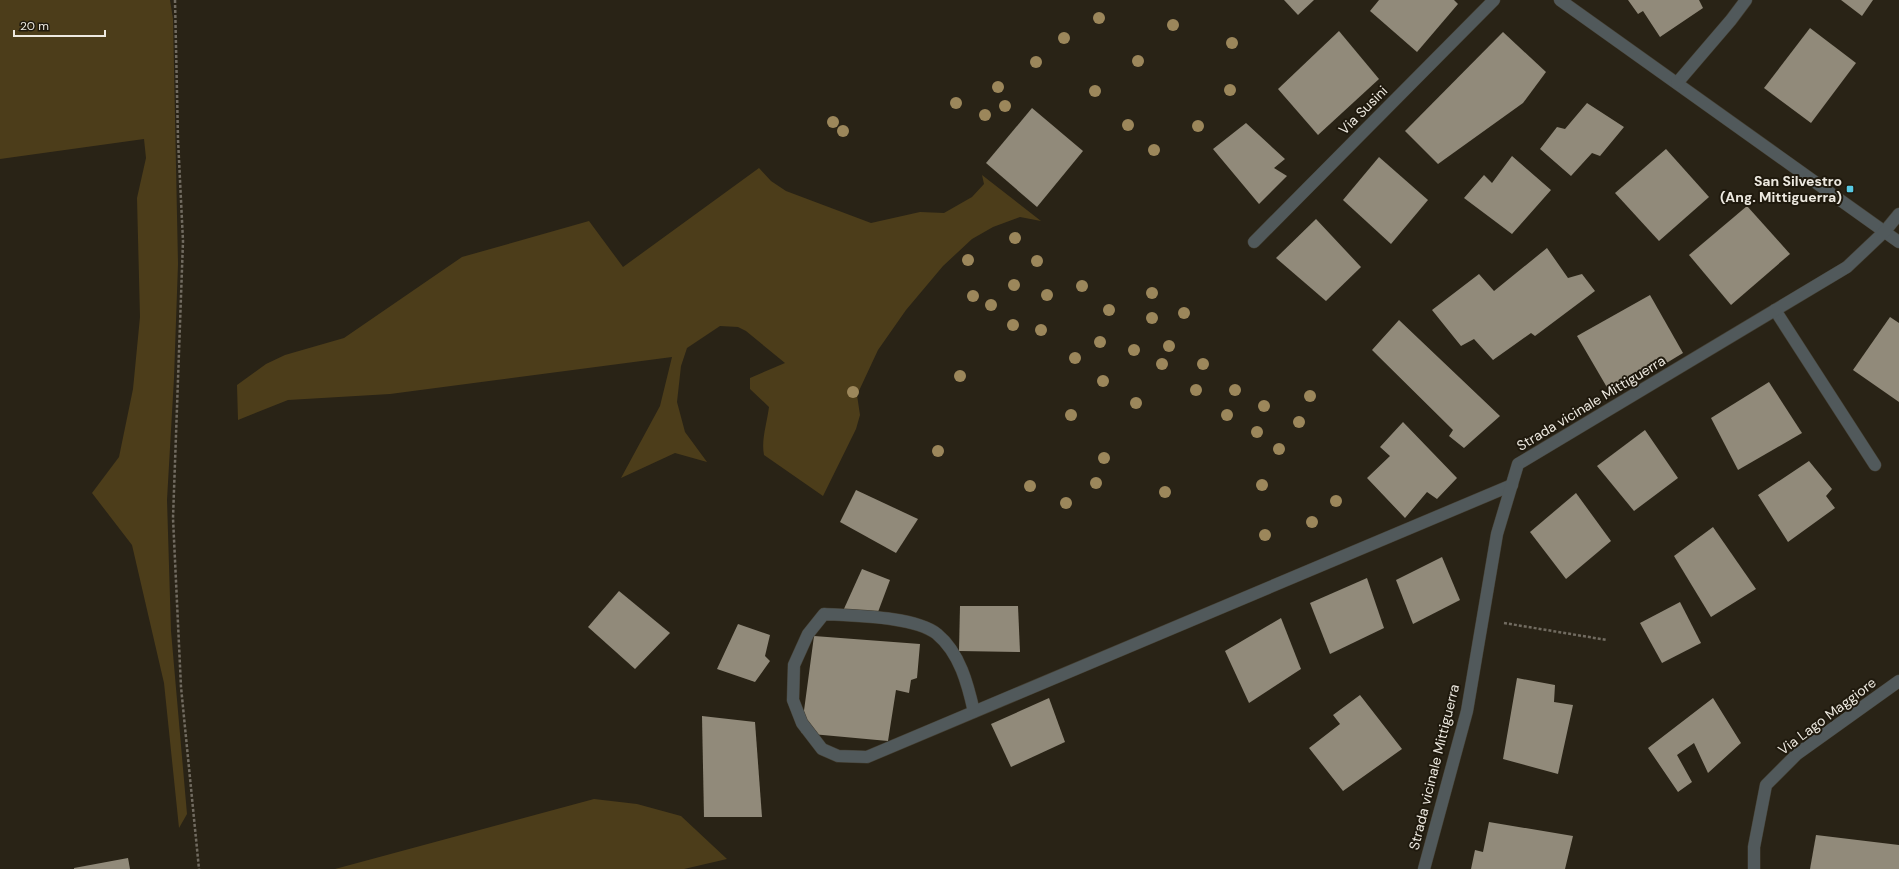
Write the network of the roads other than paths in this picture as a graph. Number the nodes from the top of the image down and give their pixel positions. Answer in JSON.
{"nodes":[{"id":1,"x":1494,"y":0,"type":"edge"},
{"id":2,"x":1560,"y":0,"type":"edge"},
{"id":3,"x":1746,"y":0,"type":"edge"},
{"id":4,"x":1677,"y":83,"type":"junction"},
{"id":5,"x":1899,"y":214,"type":"edge"},
{"id":6,"x":1884,"y":231,"type":"junction"},
{"id":7,"x":1254,"y":242,"type":"dead end"},
{"id":8,"x":1899,"y":242,"type":"edge"},
{"id":9,"x":1775,"y":310,"type":"junction"},
{"id":10,"x":1875,"y":465,"type":"dead end"},
{"id":11,"x":1512,"y":485,"type":"junction"},
{"id":12,"x":1899,"y":681,"type":"edge"},
{"id":13,"x":974,"y":712,"type":"junction"},
{"id":14,"x":1424,"y":869,"type":"edge"},
{"id":15,"x":1754,"y":869,"type":"edge"}],
"edges":[{"from":1,"to":7,"type":"street","name":"Via Susini"},
{"from":2,"to":4,"type":"street"},
{"from":3,"to":4,"type":"street"},
{"from":4,"to":6,"type":"street"},
{"from":5,"to":6,"type":"street","name":"Strada vicinale Mittiguerra"},
{"from":6,"to":8,"type":"street"},
{"from":6,"to":9,"type":"street","name":"Strada vicinale Mittiguerra"},
{"from":9,"to":10,"type":"street"},
{"from":9,"to":11,"type":"street","name":"Strada vicinale Mittiguerra"},
{"from":11,"to":13,"type":"street"},
{"from":11,"to":14,"type":"street","name":"Strada vicinale Mittiguerra"},
{"from":12,"to":15,"type":"street","name":"Via Lago Maggiore"},
{"from":13,"to":13,"type":"street"}]}
